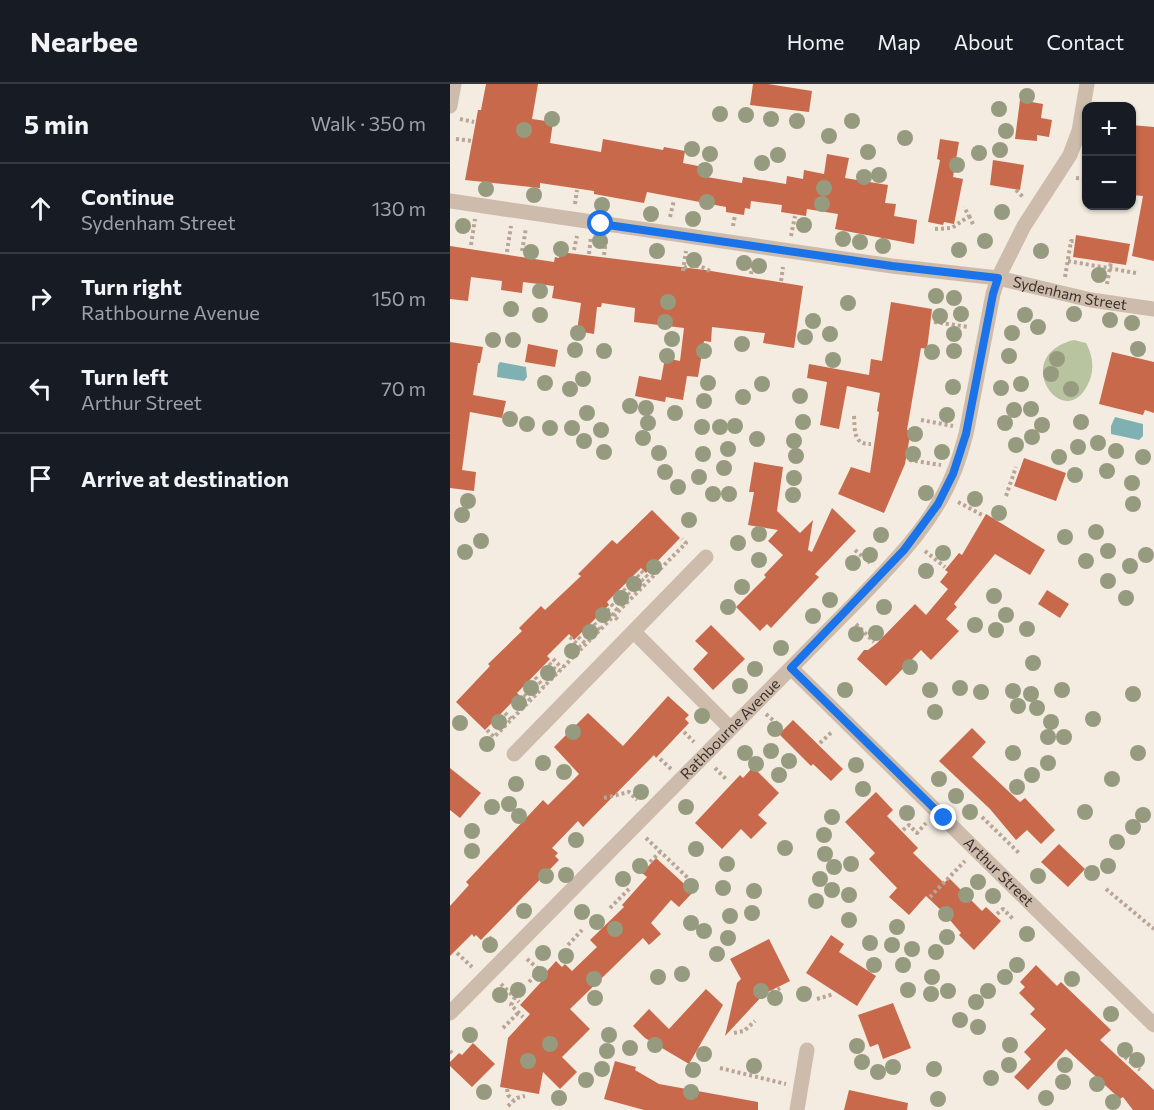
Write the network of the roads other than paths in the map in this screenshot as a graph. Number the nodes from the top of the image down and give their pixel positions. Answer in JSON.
{"nodes":[{"id":1,"x":454,"y":84,"type":"edge"},
{"id":2,"x":1088,"y":84,"type":"edge"},
{"id":3,"x":450,"y":106,"type":"edge"},
{"id":4,"x":450,"y":201,"type":"edge"},
{"id":5,"x":998,"y":278,"type":"junction"},
{"id":6,"x":1154,"y":309,"type":"edge"},
{"id":7,"x":706,"y":557,"type":"dead end"},
{"id":8,"x":634,"y":632,"type":"junction"},
{"id":9,"x":791,"y":668,"type":"junction"},
{"id":10,"x":730,"y":728,"type":"junction"},
{"id":11,"x":514,"y":754,"type":"dead end"},
{"id":12,"x":450,"y":1013,"type":"edge"},
{"id":13,"x":1154,"y":1025,"type":"edge"},
{"id":14,"x":807,"y":1050,"type":"dead end"},
{"id":15,"x":797,"y":1110,"type":"edge"}],
"edges":[{"from":1,"to":3,"type":"street"},
{"from":2,"to":5,"type":"street","name":"Rathbourne Avenue"},
{"from":4,"to":5,"type":"street","name":"Sydenham Street"},
{"from":5,"to":6,"type":"street","name":"Sydenham Street"},
{"from":5,"to":9,"type":"street","name":"Rathbourne Avenue"},
{"from":7,"to":8,"type":"street"},
{"from":8,"to":10,"type":"street"},
{"from":8,"to":11,"type":"street"},
{"from":9,"to":10,"type":"street","name":"Rathbourne Avenue"},
{"from":9,"to":13,"type":"street","name":"Arthur Street"},
{"from":10,"to":12,"type":"street","name":"Rathbourne Avenue"},
{"from":14,"to":15,"type":"street"}]}
